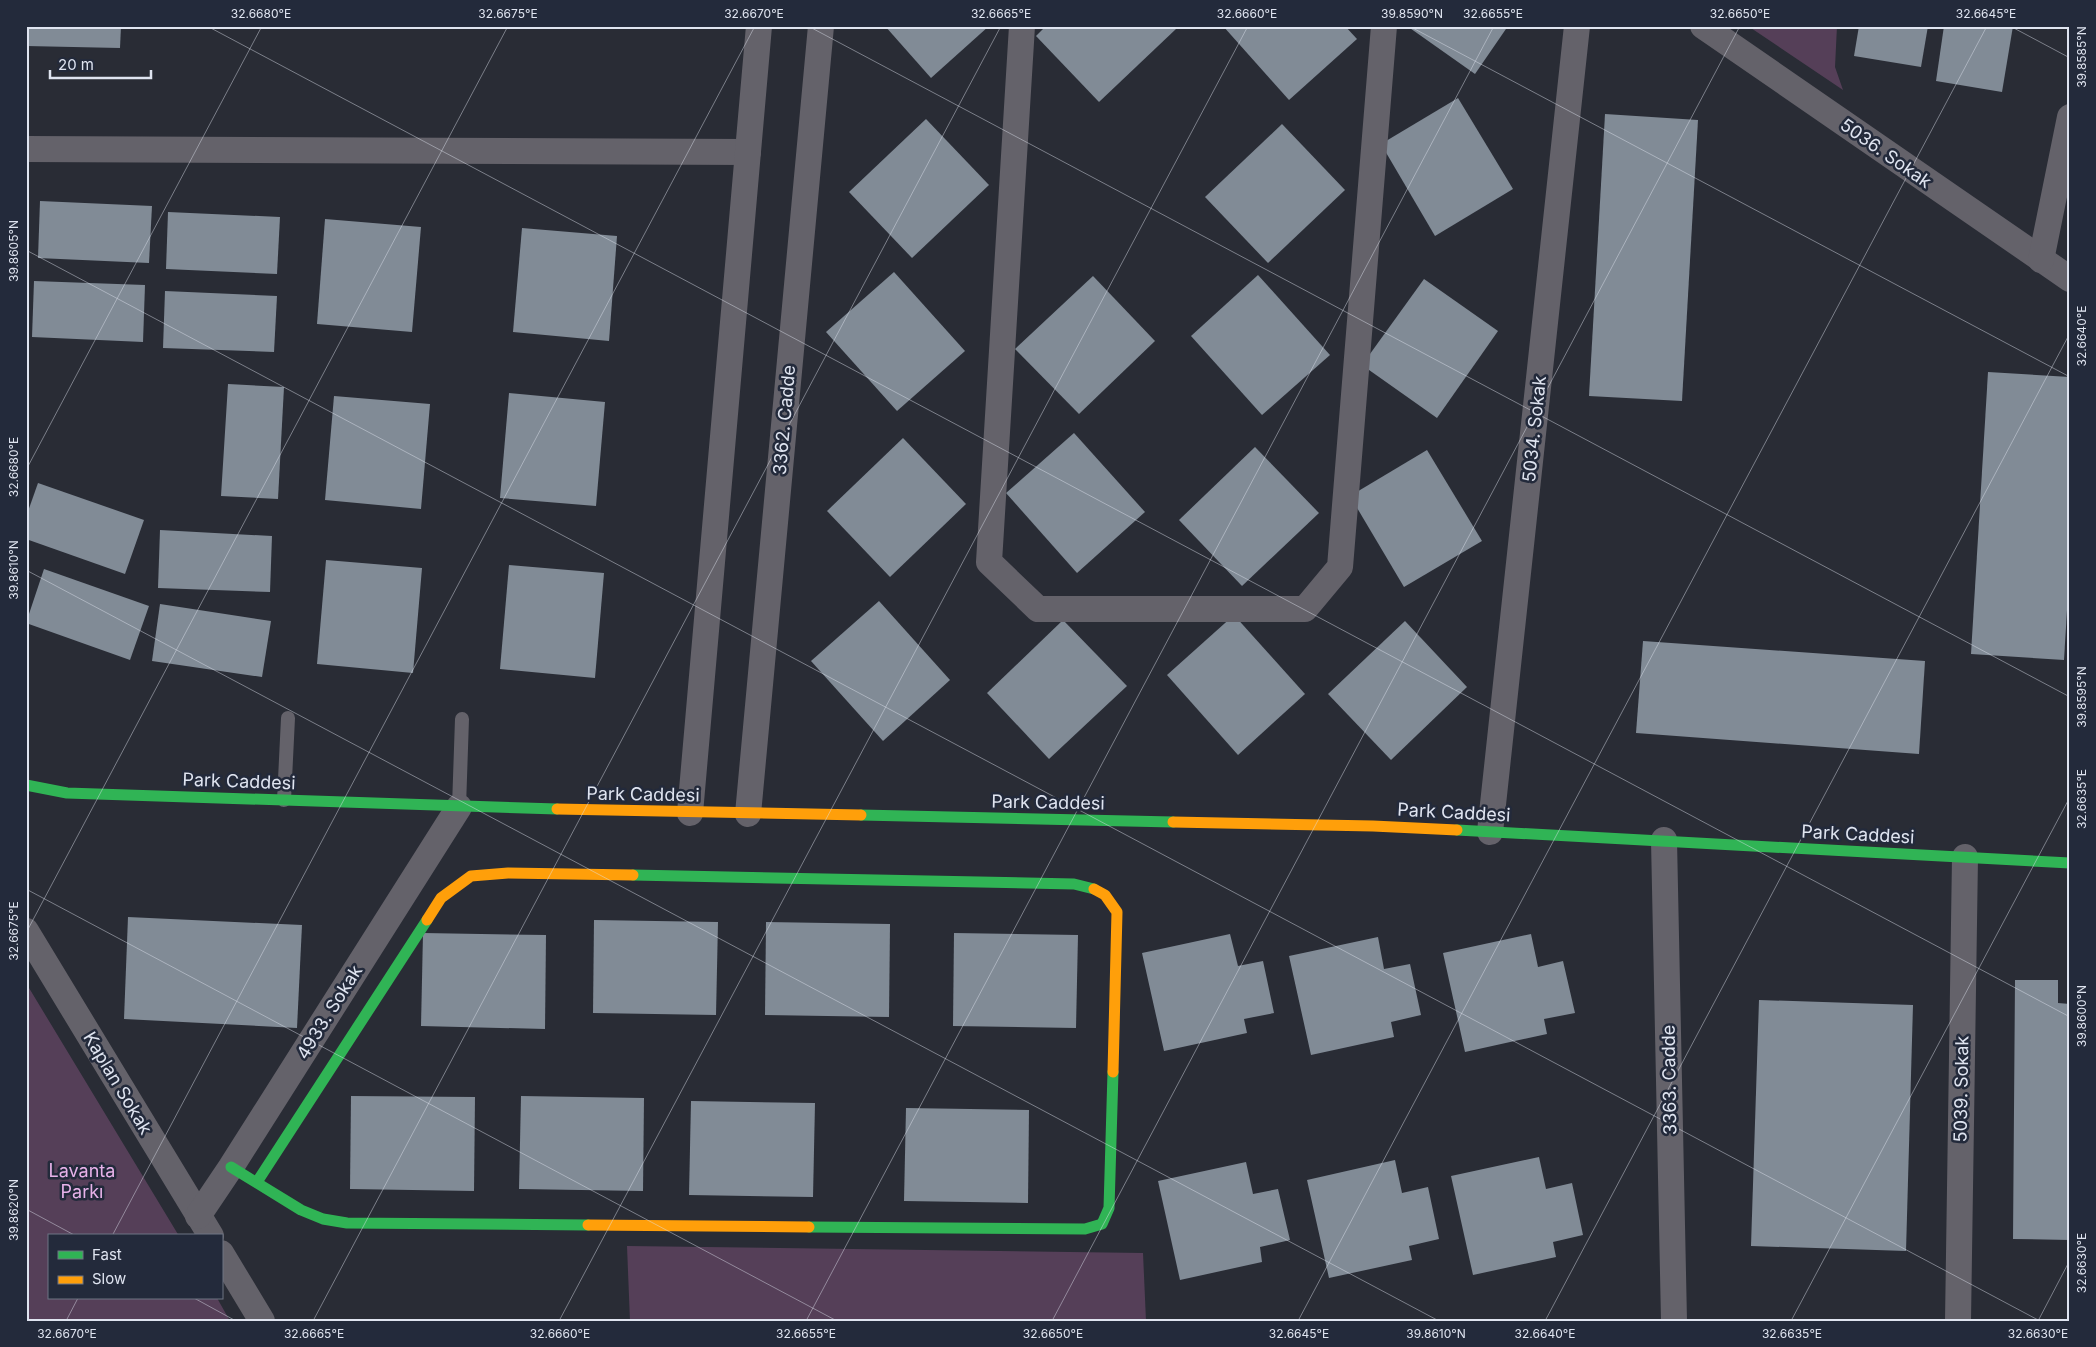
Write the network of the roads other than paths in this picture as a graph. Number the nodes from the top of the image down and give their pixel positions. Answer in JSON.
{"nodes":[{"id":1,"x":760,"y":26,"type":"edge"},
{"id":2,"x":821,"y":26,"type":"edge"},
{"id":3,"x":1022,"y":26,"type":"edge"},
{"id":4,"x":1384,"y":26,"type":"edge"},
{"id":5,"x":1577,"y":26,"type":"edge"},
{"id":6,"x":1703,"y":26,"type":"edge"},
{"id":7,"x":2070,"y":116,"type":"edge"},
{"id":8,"x":2067,"y":142,"type":"edge"},
{"id":9,"x":26,"y":149,"type":"edge"},
{"id":10,"x":748,"y":152,"type":"junction"},
{"id":11,"x":2041,"y":260,"type":"junction"},
{"id":12,"x":2070,"y":279,"type":"edge"},
{"id":13,"x":288,"y":718,"type":"dead end"},
{"id":14,"x":462,"y":719,"type":"dead end"},
{"id":15,"x":26,"y":785,"type":"edge"},
{"id":16,"x":284,"y":800,"type":"junction"},
{"id":17,"x":459,"y":807,"type":"junction"},
{"id":18,"x":690,"y":813,"type":"junction"},
{"id":19,"x":748,"y":814,"type":"junction"},
{"id":20,"x":1490,"y":832,"type":"junction"},
{"id":21,"x":1664,"y":840,"type":"junction"},
{"id":22,"x":1965,"y":857,"type":"junction"},
{"id":23,"x":2070,"y":863,"type":"edge"},
{"id":24,"x":26,"y":930,"type":"edge"},
{"id":25,"x":231,"y":1167,"type":"junction"},
{"id":26,"x":257,"y":1182,"type":"junction"},
{"id":27,"x":204,"y":1226,"type":"edge"},
{"id":28,"x":222,"y":1256,"type":"edge"},
{"id":29,"x":262,"y":1321,"type":"edge"},
{"id":30,"x":1674,"y":1321,"type":"edge"},
{"id":31,"x":1691,"y":1321,"type":"edge"},
{"id":32,"x":1958,"y":1321,"type":"edge"}],
"edges":[{"from":1,"to":10,"type":"street"},
{"from":2,"to":19,"type":"street","name":"3362. Cadde"},
{"from":3,"to":4,"type":"street"},
{"from":5,"to":20,"type":"street","name":"5034. Sokak"},
{"from":6,"to":11,"type":"street","name":"5036. Sokak"},
{"from":7,"to":8,"type":"street"},
{"from":8,"to":11,"type":"street"},
{"from":9,"to":10,"type":"street"},
{"from":10,"to":18,"type":"street"},
{"from":11,"to":12,"type":"street","name":"5036. Sokak"},
{"from":13,"to":16,"type":"lane"},
{"from":14,"to":17,"type":"lane"},
{"from":15,"to":16,"type":"street","name":"Park Caddesi"},
{"from":16,"to":17,"type":"street","name":"Park Caddesi"},
{"from":17,"to":18,"type":"street","name":"Park Caddesi"},
{"from":17,"to":25,"type":"street","name":"4933. Sokak"},
{"from":18,"to":19,"type":"street","name":"Park Caddesi"},
{"from":19,"to":20,"type":"street","name":"Park Caddesi"},
{"from":20,"to":21,"type":"street","name":"Park Caddesi"},
{"from":21,"to":22,"type":"street","name":"Park Caddesi"},
{"from":21,"to":30,"type":"street","name":"3363. Cadde"},
{"from":22,"to":23,"type":"street","name":"Park Caddesi"},
{"from":22,"to":32,"type":"street","name":"5039. Sokak"},
{"from":24,"to":27,"type":"street","name":"Kaplan Sokak"},
{"from":25,"to":26,"type":"street"},
{"from":25,"to":27,"type":"street","name":"4933. Sokak"},
{"from":26,"to":26,"type":"street"},
{"from":28,"to":29,"type":"street"},
{"from":30,"to":31,"type":"street"}]}
